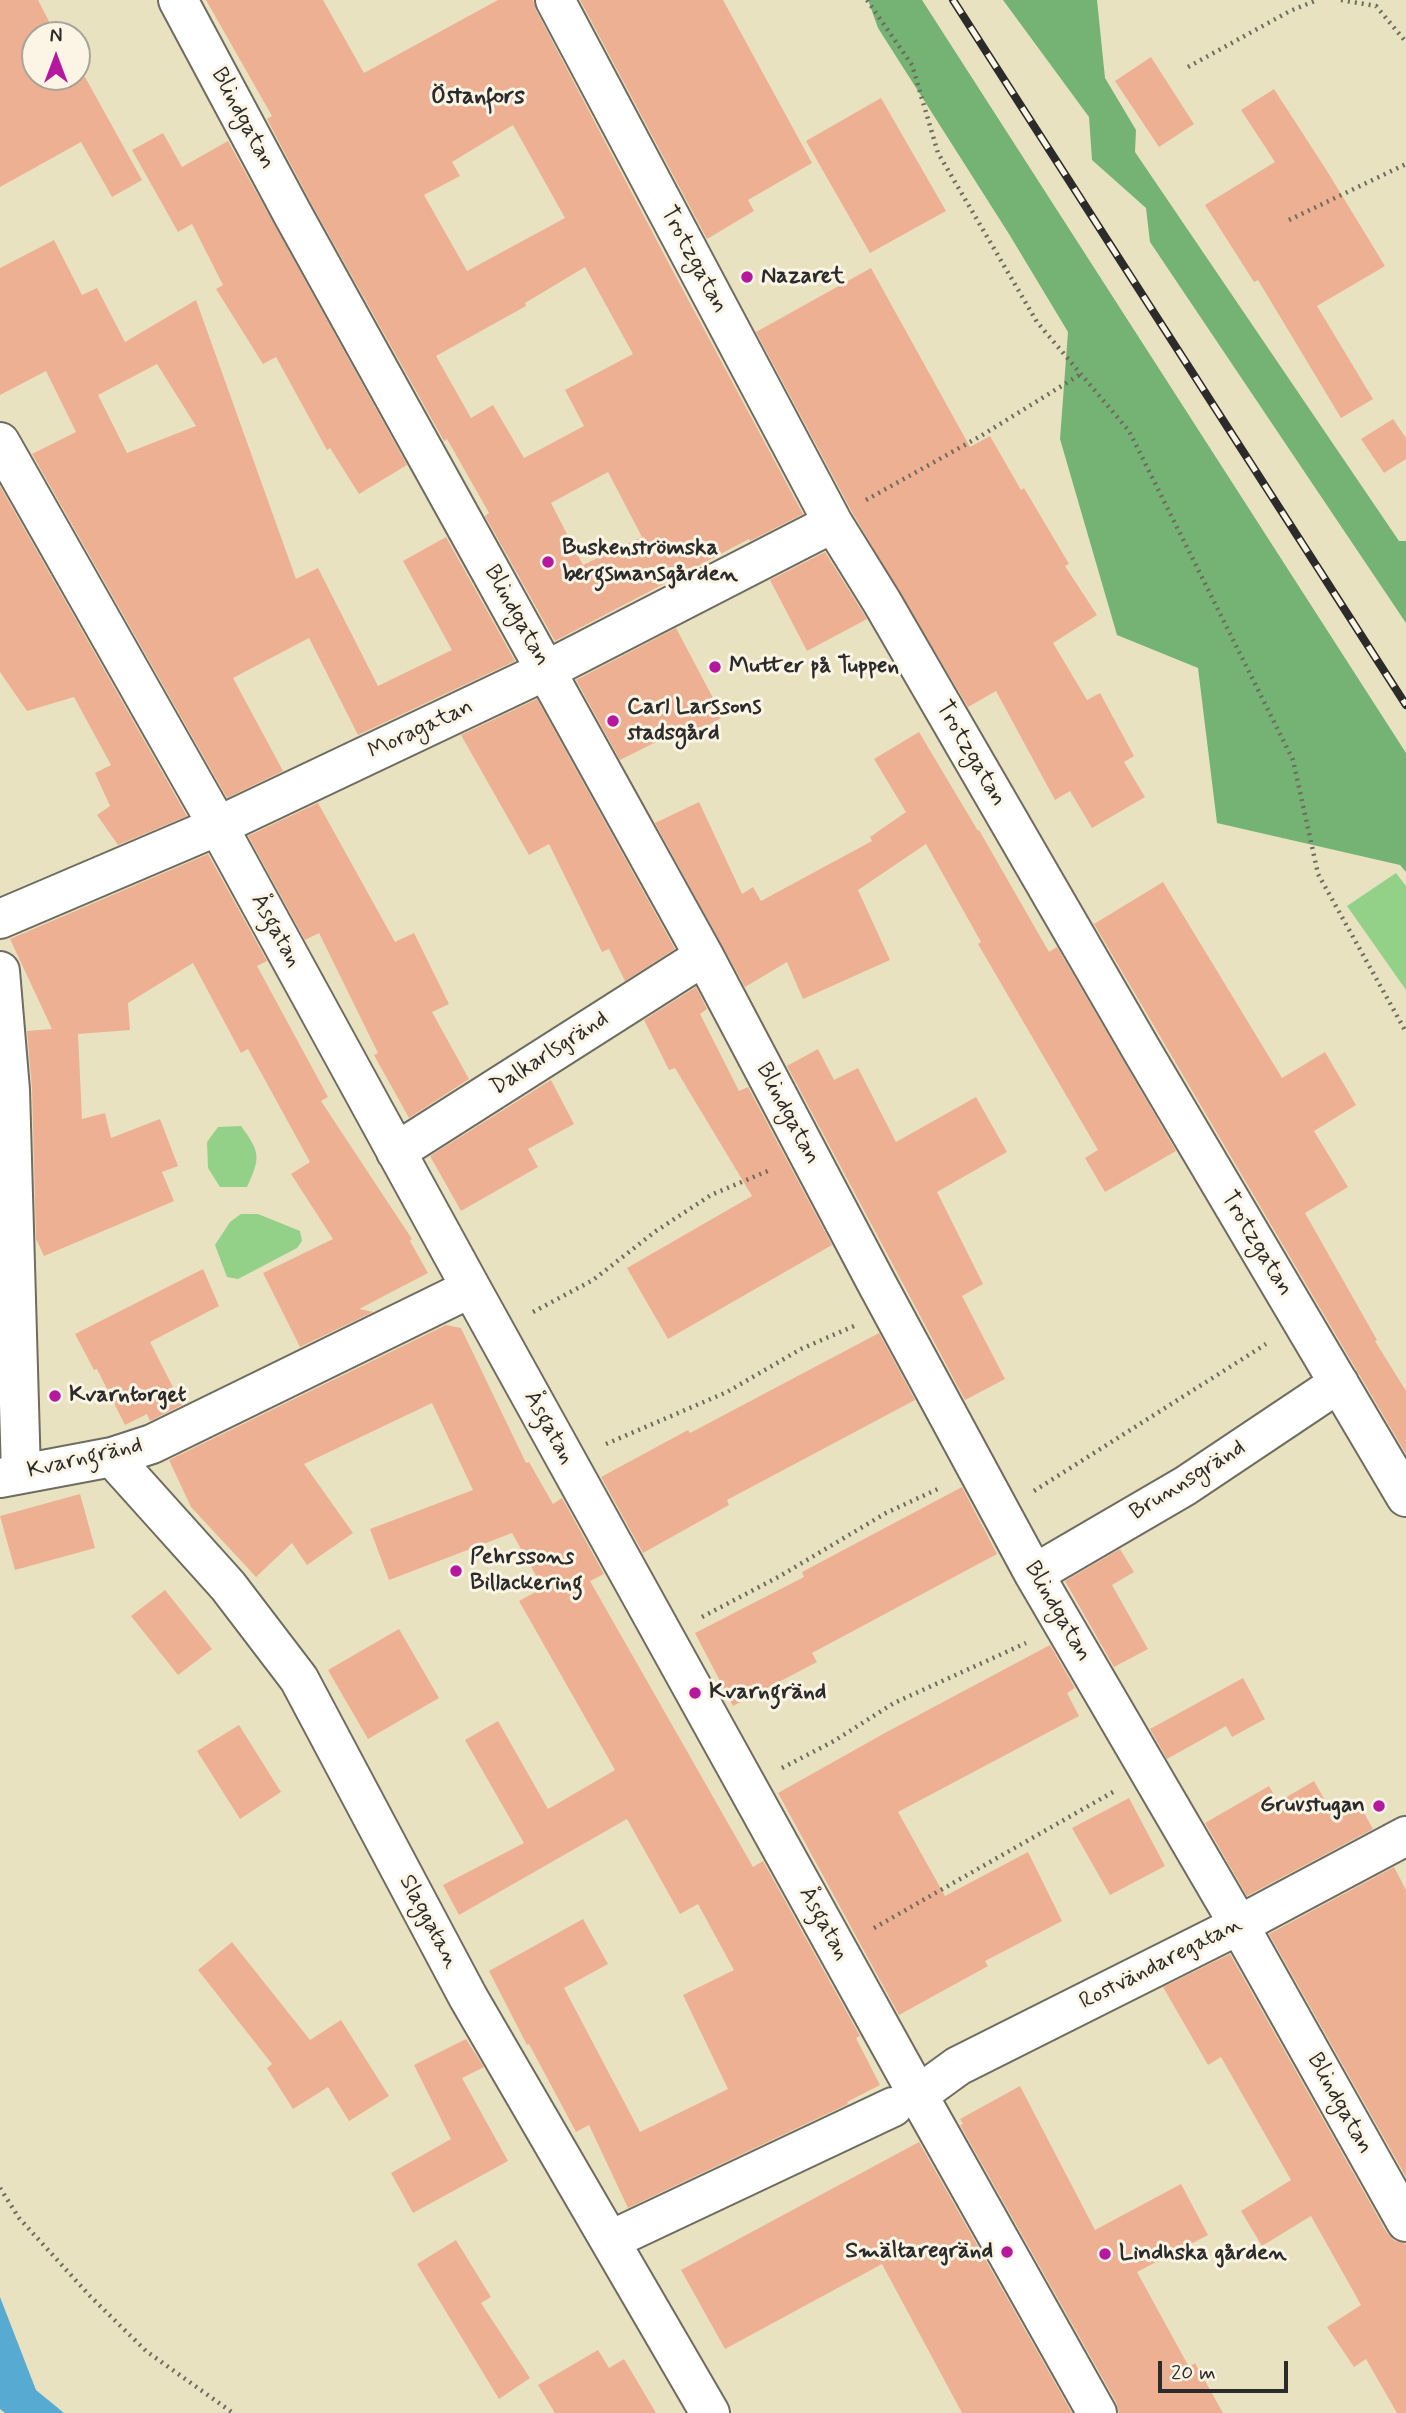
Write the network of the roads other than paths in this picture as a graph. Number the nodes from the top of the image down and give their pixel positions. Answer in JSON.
{"nodes":[{"id":1,"x":177,"y":0,"type":"edge"},
{"id":2,"x":555,"y":0,"type":"edge"},
{"id":3,"x":0,"y":442,"type":"edge"},
{"id":4,"x":834,"y":523,"type":"junction"},
{"id":5,"x":547,"y":670,"type":"junction"},
{"id":6,"x":218,"y":826,"type":"junction"},
{"id":7,"x":0,"y":919,"type":"edge"},
{"id":8,"x":704,"y":956,"type":"junction"},
{"id":9,"x":0,"y":971,"type":"edge"},
{"id":10,"x":396,"y":1152,"type":"junction"},
{"id":11,"x":471,"y":1288,"type":"junction"},
{"id":12,"x":1339,"y":1384,"type":"junction"},
{"id":13,"x":113,"y":1457,"type":"junction"},
{"id":14,"x":11,"y":1476,"type":"edge"},
{"id":15,"x":1406,"y":1497,"type":"edge"},
{"id":16,"x":1034,"y":1574,"type":"junction"},
{"id":17,"x":1406,"y":1836,"type":"edge"},
{"id":18,"x":1239,"y":1925,"type":"junction"},
{"id":19,"x":905,"y":2101,"type":"junction"},
{"id":20,"x":1406,"y":2222,"type":"edge"},
{"id":21,"x":611,"y":2240,"type":"junction"},
{"id":22,"x":710,"y":2413,"type":"edge"},
{"id":23,"x":1097,"y":2413,"type":"edge"}],
"edges":[{"from":1,"to":5,"type":"street","name":"Blindgatan"},
{"from":2,"to":4,"type":"street","name":"Trotzgatan"},
{"from":3,"to":6,"type":"street","name":"Åsgatan"},
{"from":4,"to":5,"type":"street","name":"Moragatan"},
{"from":4,"to":12,"type":"street","name":"Trotzgatan"},
{"from":5,"to":6,"type":"street","name":"Moragatan"},
{"from":5,"to":8,"type":"street","name":"Blindgatan"},
{"from":6,"to":7,"type":"street","name":"Moragatan"},
{"from":6,"to":10,"type":"street","name":"Åsgatan"},
{"from":8,"to":10,"type":"street","name":"Dalkarlsgränd"},
{"from":8,"to":16,"type":"street","name":"Blindgatan"},
{"from":9,"to":14,"type":"street"},
{"from":10,"to":11,"type":"street","name":"Åsgatan"},
{"from":11,"to":13,"type":"street","name":"Kvarngränd"},
{"from":11,"to":19,"type":"street","name":"Åsgatan"},
{"from":12,"to":15,"type":"street","name":"Trotzgatan"},
{"from":12,"to":16,"type":"street","name":"Brunnsgränd"},
{"from":13,"to":14,"type":"street","name":"Kvarngränd"},
{"from":13,"to":21,"type":"street","name":"Slaggatan"},
{"from":16,"to":18,"type":"street","name":"Blindgatan"},
{"from":17,"to":18,"type":"street","name":"Rostvändaregatan"},
{"from":18,"to":19,"type":"street","name":"Rostvändaregatan"},
{"from":18,"to":20,"type":"street","name":"Blindgatan"},
{"from":19,"to":21,"type":"street","name":"Rostvändaregatan"},
{"from":19,"to":23,"type":"street","name":"Åsgatan"},
{"from":21,"to":22,"type":"street","name":"Slaggatan"}]}
